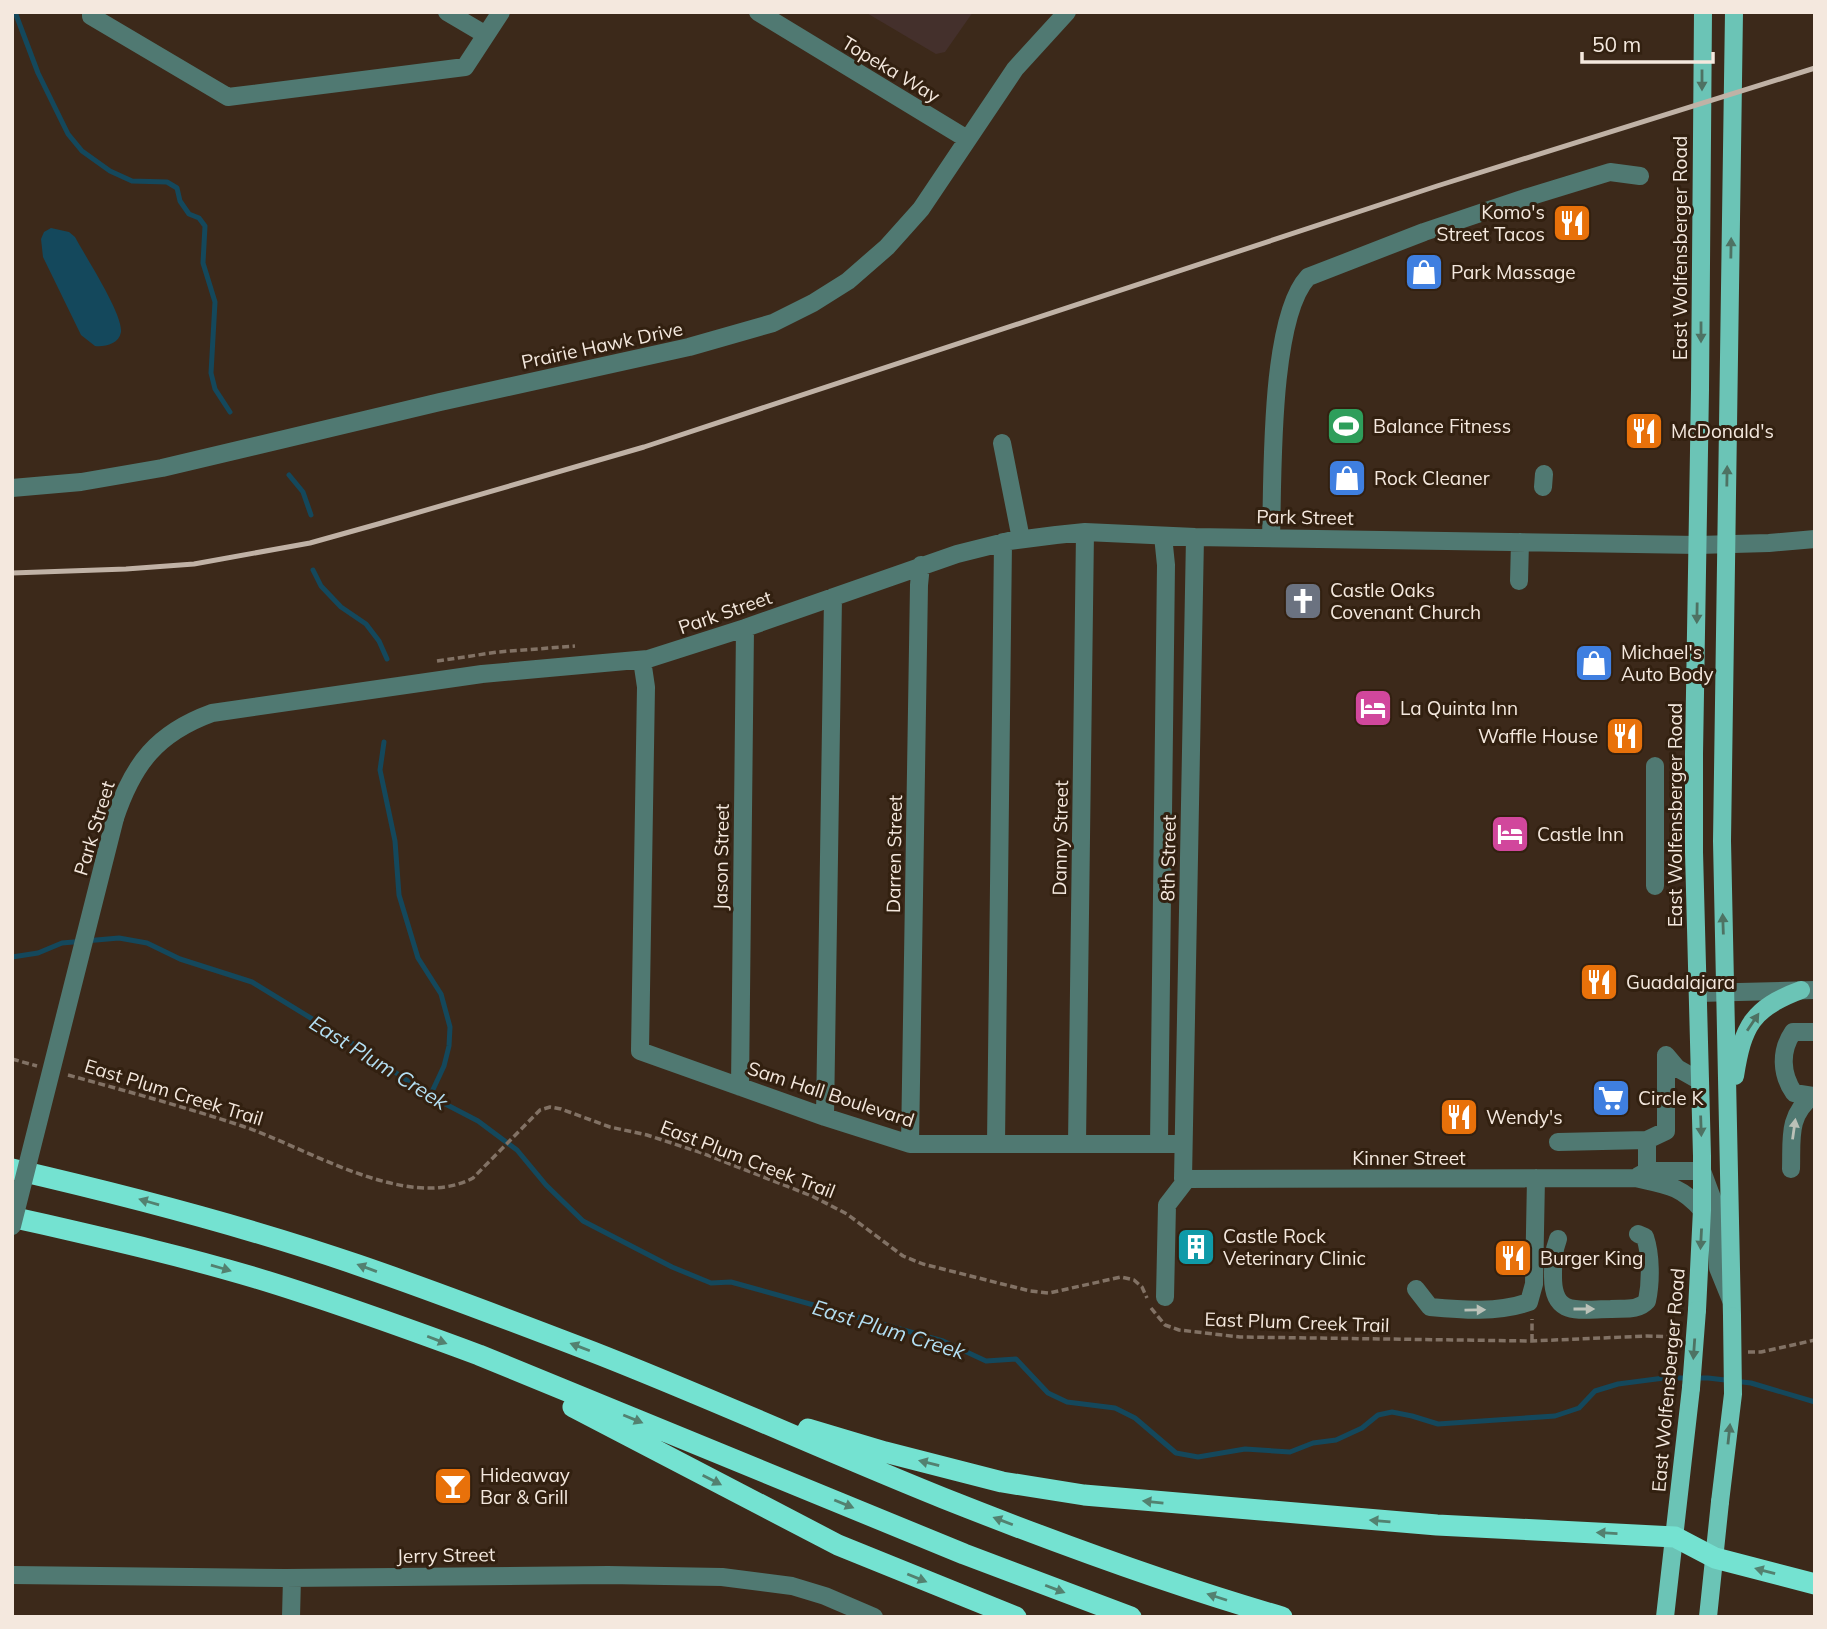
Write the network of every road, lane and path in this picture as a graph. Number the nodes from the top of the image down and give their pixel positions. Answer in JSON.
{"nodes":[{"id":1,"x":91,"y":12,"type":"edge"},
{"id":2,"x":447,"y":12,"type":"edge"},
{"id":3,"x":501,"y":12,"type":"edge"},
{"id":4,"x":758,"y":12,"type":"edge"},
{"id":5,"x":1067,"y":12,"type":"edge"},
{"id":6,"x":1703,"y":12,"type":"edge"},
{"id":7,"x":1734,"y":12,"type":"edge"},
{"id":8,"x":486,"y":35,"type":"junction"},
{"id":9,"x":967,"y":139,"type":"junction"},
{"id":10,"x":1640,"y":176,"type":"dead end"},
{"id":11,"x":1002,"y":443,"type":"dead end"},
{"id":12,"x":12,"y":488,"type":"edge"},
{"id":13,"x":1085,"y":532,"type":"junction"},
{"id":14,"x":1163,"y":536,"type":"junction"},
{"id":15,"x":1195,"y":537,"type":"junction"},
{"id":16,"x":1271,"y":538,"type":"junction"},
{"id":17,"x":1815,"y":539,"type":"edge"},
{"id":18,"x":1012,"y":541,"type":"junction"},
{"id":19,"x":1520,"y":542,"type":"junction"},
{"id":20,"x":1726,"y":544,"type":"junction"},
{"id":21,"x":1698,"y":545,"type":"junction"},
{"id":22,"x":921,"y":565,"type":"junction"},
{"id":23,"x":1519,"y":581,"type":"dead end"},
{"id":24,"x":834,"y":597,"type":"junction"},
{"id":25,"x":745,"y":628,"type":"junction"},
{"id":26,"x":581,"y":646,"type":"dead end"},
{"id":27,"x":463,"y":656,"type":"dead end"},
{"id":28,"x":642,"y":660,"type":"junction"},
{"id":29,"x":1655,"y":766,"type":"dead end"},
{"id":30,"x":1655,"y":886,"type":"dead end"},
{"id":31,"x":1808,"y":990,"type":"edge"},
{"id":32,"x":1725,"y":992,"type":"junction"},
{"id":33,"x":1698,"y":993,"type":"junction"},
{"id":34,"x":1815,"y":1032,"type":"edge"},
{"id":35,"x":12,"y":1059,"type":"edge"},
{"id":36,"x":38,"y":1066,"type":"dead end"},
{"id":37,"x":64,"y":1074,"type":"dead end"},
{"id":38,"x":1700,"y":1081,"type":"junction"},
{"id":39,"x":740,"y":1087,"type":"junction"},
{"id":40,"x":825,"y":1116,"type":"junction"},
{"id":41,"x":1728,"y":1135,"type":"junction"},
{"id":42,"x":1647,"y":1140,"type":"junction"},
{"id":43,"x":1558,"y":1143,"type":"dead end"},
{"id":44,"x":910,"y":1144,"type":"junction"},
{"id":45,"x":996,"y":1144,"type":"junction"},
{"id":46,"x":1077,"y":1144,"type":"junction"},
{"id":47,"x":1159,"y":1144,"type":"junction"},
{"id":48,"x":1183,"y":1144,"type":"junction"},
{"id":49,"x":12,"y":1168,"type":"edge"},
{"id":50,"x":1791,"y":1169,"type":"dead end"},
{"id":51,"x":1702,"y":1171,"type":"junction"},
{"id":52,"x":1641,"y":1174,"type":"junction"},
{"id":53,"x":1536,"y":1178,"type":"junction"},
{"id":54,"x":1185,"y":1179,"type":"junction"},
{"id":55,"x":1702,"y":1210,"type":"junction"},
{"id":56,"x":12,"y":1217,"type":"edge"},
{"id":57,"x":12,"y":1226,"type":"edge"},
{"id":58,"x":1637,"y":1234,"type":"dead end"},
{"id":59,"x":1558,"y":1239,"type":"dead end"},
{"id":60,"x":1416,"y":1289,"type":"dead end"},
{"id":61,"x":1165,"y":1297,"type":"dead end"},
{"id":62,"x":1732,"y":1309,"type":"junction"},
{"id":63,"x":1681,"y":1337,"type":"dead end"},
{"id":64,"x":1815,"y":1340,"type":"edge"},
{"id":65,"x":1743,"y":1352,"type":"dead end"},
{"id":66,"x":479,"y":1355,"type":"junction"},
{"id":67,"x":666,"y":1383,"type":"junction"},
{"id":68,"x":1675,"y":1537,"type":"junction"},
{"id":69,"x":1715,"y":1558,"type":"junction"},
{"id":70,"x":12,"y":1575,"type":"edge"},
{"id":71,"x":292,"y":1578,"type":"junction"},
{"id":72,"x":1815,"y":1584,"type":"edge"},
{"id":73,"x":291,"y":1617,"type":"edge"},
{"id":74,"x":874,"y":1617,"type":"edge"},
{"id":75,"x":1016,"y":1617,"type":"edge"},
{"id":76,"x":1131,"y":1617,"type":"edge"},
{"id":77,"x":1282,"y":1617,"type":"edge"},
{"id":78,"x":1665,"y":1617,"type":"edge"},
{"id":79,"x":1708,"y":1617,"type":"edge"}],
"edges":[{"from":1,"to":8,"type":"street"},
{"from":2,"to":8,"type":"street"},
{"from":3,"to":8,"type":"street"},
{"from":4,"to":9,"type":"street","name":"Topeka Way"},
{"from":5,"to":9,"type":"street","name":"Prairie Hawk Drive"},
{"from":6,"to":21,"type":"main road","name":"East Wolfensberger Road","one_way":true},
{"from":20,"to":7,"type":"main road","one_way":true},
{"from":9,"to":12,"type":"street","name":"Prairie Hawk Drive"},
{"from":10,"to":16,"type":"street"},
{"from":11,"to":18,"type":"street"},
{"from":13,"to":14,"type":"street","name":"Park Street"},
{"from":13,"to":18,"type":"street","name":"Park Street"},
{"from":13,"to":46,"type":"street","name":"Danny Street"},
{"from":14,"to":15,"type":"street","name":"Park Street"},
{"from":14,"to":47,"type":"street"},
{"from":15,"to":16,"type":"street","name":"Park Street"},
{"from":15,"to":48,"type":"street","name":"8th Street"},
{"from":16,"to":19,"type":"street","name":"Park Street"},
{"from":17,"to":20,"type":"street","name":"Park Street"},
{"from":18,"to":22,"type":"street","name":"Park Street"},
{"from":18,"to":45,"type":"street"},
{"from":19,"to":21,"type":"street","name":"Park Street"},
{"from":19,"to":23,"type":"street"},
{"from":20,"to":21,"type":"street","name":"Park Street"},
{"from":32,"to":20,"type":"main road","one_way":true},
{"from":21,"to":33,"type":"main road","name":"East Wolfensberger Road","one_way":true},
{"from":22,"to":24,"type":"street","name":"Park Street"},
{"from":22,"to":44,"type":"street","name":"Darren Street"},
{"from":24,"to":25,"type":"street","name":"Park Street"},
{"from":24,"to":40,"type":"street"},
{"from":25,"to":28,"type":"street","name":"Park Street"},
{"from":25,"to":39,"type":"street","name":"Jason Street"},
{"from":26,"to":27,"type":"path"},
{"from":28,"to":39,"type":"street","name":"Sam Hall Boulevard"},
{"from":28,"to":57,"type":"street","name":"Park Street","bridge":true},
{"from":29,"to":30,"type":"street"},
{"from":31,"to":32,"type":"street"},
{"from":41,"to":31,"type":"main road","one_way":true},
{"from":32,"to":33,"type":"street"},
{"from":32,"to":41,"type":"main road"},
{"from":33,"to":38,"type":"main road","name":"East Wolfensberger Road"},
{"from":50,"to":34,"type":"street","one_way":true},
{"from":35,"to":36,"type":"path"},
{"from":37,"to":63,"type":"path","name":"East Plum Creek Trail"},
{"from":38,"to":42,"type":"street"},
{"from":38,"to":51,"type":"main road","name":"East Wolfensberger Road","one_way":true},
{"from":39,"to":40,"type":"street","name":"Sam Hall Boulevard"},
{"from":40,"to":44,"type":"street","name":"Sam Hall Boulevard"},
{"from":41,"to":62,"type":"main road"},
{"from":42,"to":43,"type":"street"},
{"from":42,"to":52,"type":"street"},
{"from":44,"to":45,"type":"street","name":"Sam Hall Boulevard"},
{"from":45,"to":46,"type":"street","name":"Sam Hall Boulevard"},
{"from":46,"to":47,"type":"street","name":"Sam Hall Boulevard"},
{"from":47,"to":48,"type":"street","name":"Sam Hall Boulevard"},
{"from":48,"to":54,"type":"street","name":"8th Street"},
{"from":67,"to":49,"type":"highway","one_way":true},
{"from":51,"to":52,"type":"street","name":"Kinner Street"},
{"from":51,"to":55,"type":"main road","name":"East Wolfensberger Road"},
{"from":51,"to":62,"type":"street"},
{"from":52,"to":53,"type":"street","name":"Kinner Street"},
{"from":52,"to":55,"type":"street","name":"Kinner Street"},
{"from":53,"to":54,"type":"street","name":"Kinner Street"},
{"from":60,"to":53,"type":"street","one_way":true},
{"from":54,"to":61,"type":"street"},
{"from":55,"to":68,"type":"main road","name":"East Wolfensberger Road","one_way":true,"bridge":true},
{"from":56,"to":66,"type":"highway","one_way":true},
{"from":59,"to":58,"type":"street","one_way":true},
{"from":69,"to":62,"type":"main road","one_way":true,"bridge":true},
{"from":64,"to":65,"type":"path"},
{"from":66,"to":75,"type":"highway","one_way":true},
{"from":66,"to":76,"type":"highway","one_way":true},
{"from":68,"to":67,"type":"highway","one_way":true},
{"from":77,"to":67,"type":"highway","one_way":true},
{"from":68,"to":69,"type":"highway"},
{"from":68,"to":78,"type":"main road","name":"East Wolfensberger Road"},
{"from":72,"to":69,"type":"highway","one_way":true},
{"from":69,"to":79,"type":"main road"},
{"from":70,"to":71,"type":"street","name":"Jerry Street"},
{"from":71,"to":73,"type":"street"},
{"from":71,"to":74,"type":"street","name":"Jerry Street"}]}
